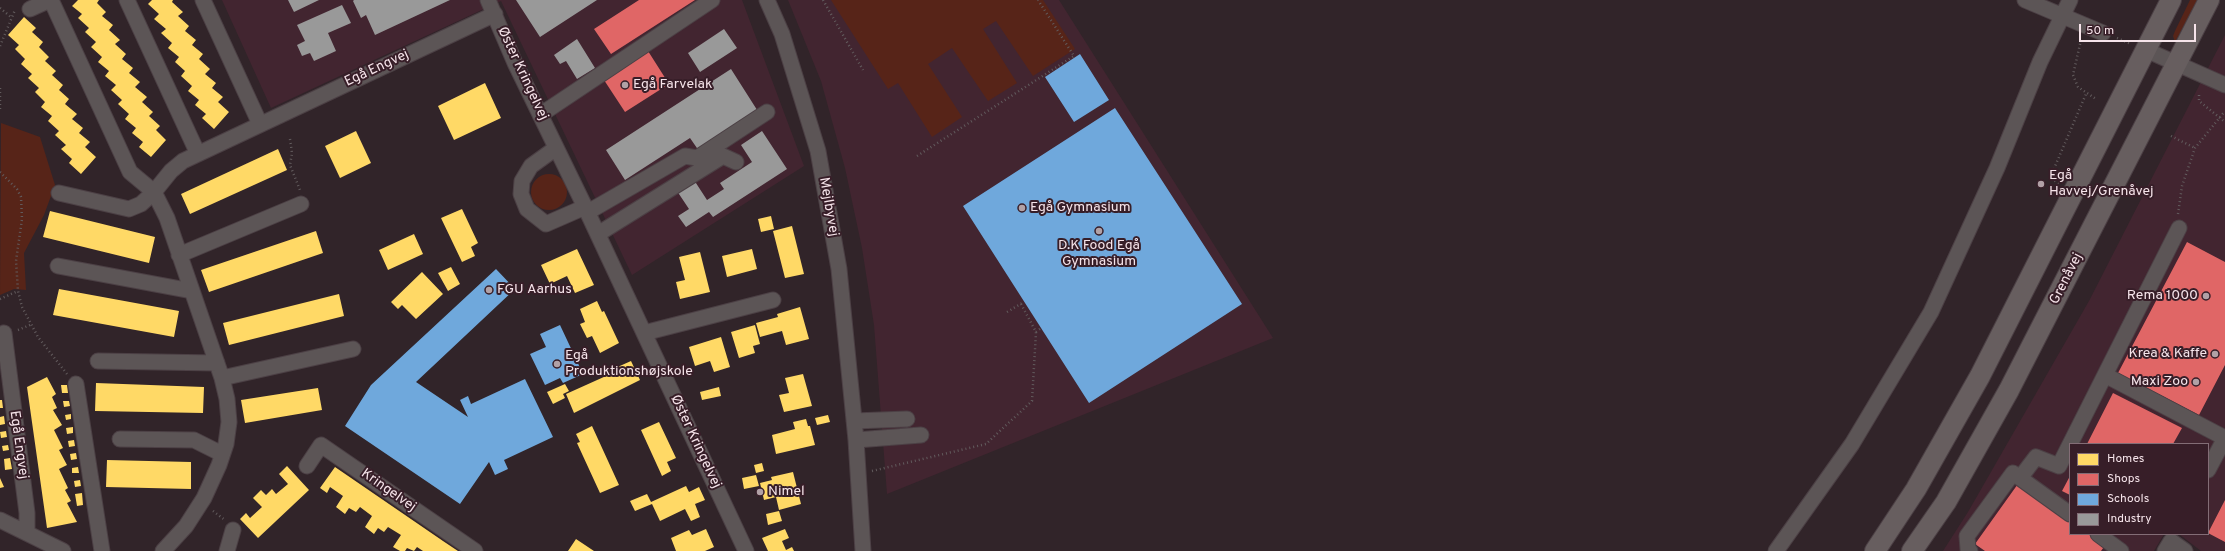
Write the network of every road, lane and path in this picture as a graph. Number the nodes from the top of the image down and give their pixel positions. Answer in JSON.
{"nodes":[{"id":1,"x":50,"y":0,"type":"edge"},
{"id":2,"x":127,"y":0,"type":"edge"},
{"id":3,"x":203,"y":0,"type":"edge"},
{"id":4,"x":488,"y":0,"type":"edge"},
{"id":5,"x":712,"y":0,"type":"edge"},
{"id":6,"x":767,"y":0,"type":"edge"},
{"id":7,"x":823,"y":0,"type":"edge"},
{"id":8,"x":1038,"y":0,"type":"edge"},
{"id":9,"x":2025,"y":0,"type":"edge"},
{"id":10,"x":2070,"y":0,"type":"edge"},
{"id":11,"x":2171,"y":0,"type":"edge"},
{"id":12,"x":2209,"y":0,"type":"edge"},
{"id":13,"x":24,"y":7,"type":"joint"},
{"id":14,"x":0,"y":8,"type":"edge"},
{"id":15,"x":495,"y":14,"type":"junction"},
{"id":16,"x":2062,"y":15,"type":"junction"},
{"id":17,"x":11,"y":17,"type":"junction"},
{"id":18,"x":2086,"y":24,"type":"junction"},
{"id":19,"x":2103,"y":33,"type":"joint"},
{"id":20,"x":0,"y":46,"type":"edge"},
{"id":21,"x":2146,"y":50,"type":"junction"},
{"id":22,"x":2177,"y":64,"type":"junction"},
{"id":23,"x":863,"y":70,"type":"dead end"},
{"id":24,"x":2225,"y":85,"type":"edge"},
{"id":25,"x":0,"y":88,"type":"edge"},
{"id":26,"x":2086,"y":94,"type":"junction"},
{"id":27,"x":2199,"y":96,"type":"dead end"},
{"id":28,"x":2096,"y":99,"type":"dead end"},
{"id":29,"x":0,"y":110,"type":"edge"},
{"id":30,"x":2225,"y":111,"type":"edge"},
{"id":31,"x":767,"y":112,"type":"dead end"},
{"id":32,"x":540,"y":115,"type":"junction"},
{"id":33,"x":2219,"y":119,"type":"junction"},
{"id":34,"x":2225,"y":122,"type":"edge"},
{"id":35,"x":260,"y":124,"type":"junction"},
{"id":36,"x":2171,"y":136,"type":"dead end"},
{"id":37,"x":290,"y":139,"type":"dead end"},
{"id":38,"x":556,"y":148,"type":"junction"},
{"id":39,"x":2194,"y":148,"type":"junction"},
{"id":40,"x":198,"y":154,"type":"junction"},
{"id":41,"x":917,"y":156,"type":"dead end"},
{"id":42,"x":736,"y":162,"type":"dead end"},
{"id":43,"x":0,"y":172,"type":"edge"},
{"id":44,"x":2074,"y":191,"type":"junction"},
{"id":45,"x":154,"y":192,"type":"junction"},
{"id":46,"x":59,"y":193,"type":"dead end"},
{"id":47,"x":301,"y":204,"type":"joint"},
{"id":48,"x":587,"y":210,"type":"junction"},
{"id":49,"x":2179,"y":228,"type":"joint"},
{"id":50,"x":598,"y":234,"type":"junction"},
{"id":51,"x":179,"y":255,"type":"junction"},
{"id":52,"x":58,"y":266,"type":"dead end"},
{"id":53,"x":18,"y":291,"type":"junction"},
{"id":54,"x":192,"y":291,"type":"junction"},
{"id":55,"x":0,"y":299,"type":"edge"},
{"id":56,"x":773,"y":300,"type":"dead end"},
{"id":57,"x":1024,"y":302,"type":"dead end"},
{"id":58,"x":1021,"y":304,"type":"junction"},
{"id":59,"x":1007,"y":312,"type":"dead end"},
{"id":60,"x":1041,"y":328,"type":"dead end"},
{"id":61,"x":1036,"y":332,"type":"junction"},
{"id":62,"x":4,"y":333,"type":"dead end"},
{"id":63,"x":644,"y":333,"type":"junction"},
{"id":64,"x":353,"y":349,"type":"dead end"},
{"id":65,"x":98,"y":361,"type":"dead end"},
{"id":66,"x":220,"y":370,"type":"junction"},
{"id":67,"x":2105,"y":375,"type":"junction"},
{"id":68,"x":76,"y":384,"type":"joint"},
{"id":69,"x":907,"y":419,"type":"dead end"},
{"id":70,"x":854,"y":421,"type":"junction"},
{"id":71,"x":921,"y":435,"type":"dead end"},
{"id":72,"x":2225,"y":438,"type":"edge"},
{"id":73,"x":120,"y":439,"type":"dead end"},
{"id":74,"x":856,"y":440,"type":"junction"},
{"id":75,"x":2071,"y":443,"type":"edge"},
{"id":76,"x":2069,"y":446,"type":"edge"},
{"id":77,"x":222,"y":454,"type":"junction"},
{"id":78,"x":307,"y":466,"type":"dead end"},
{"id":79,"x":2209,"y":468,"type":"edge"},
{"id":80,"x":858,"y":477,"type":"junction"},
{"id":81,"x":2020,"y":478,"type":"junction"},
{"id":82,"x":201,"y":502,"type":"junction"},
{"id":83,"x":2069,"y":513,"type":"edge"},
{"id":84,"x":0,"y":520,"type":"edge"},
{"id":85,"x":233,"y":530,"type":"joint"},
{"id":86,"x":27,"y":533,"type":"junction"},
{"id":87,"x":2099,"y":535,"type":"edge"},
{"id":88,"x":2170,"y":542,"type":"edge"},
{"id":89,"x":63,"y":551,"type":"edge"},
{"id":90,"x":102,"y":551,"type":"edge"},
{"id":91,"x":163,"y":551,"type":"edge"},
{"id":92,"x":227,"y":551,"type":"edge"},
{"id":93,"x":476,"y":551,"type":"edge"},
{"id":94,"x":746,"y":551,"type":"edge"},
{"id":95,"x":863,"y":551,"type":"edge"},
{"id":96,"x":1776,"y":551,"type":"edge"},
{"id":97,"x":1875,"y":551,"type":"edge"},
{"id":98,"x":1912,"y":551,"type":"edge"},
{"id":99,"x":1970,"y":551,"type":"edge"},
{"id":100,"x":2121,"y":551,"type":"edge"},
{"id":101,"x":2185,"y":551,"type":"edge"}],
"edges":[{"from":1,"to":13,"type":"street"},
{"from":1,"to":45,"type":"street"},
{"from":2,"to":40,"type":"street"},
{"from":3,"to":35,"type":"street"},
{"from":4,"to":15,"type":"street","name":"Øster Kringelvej"},
{"from":5,"to":32,"type":"street"},
{"from":6,"to":70,"type":"street","name":"Mejlbyvej"},
{"from":7,"to":23,"type":"path"},
{"from":8,"to":41,"type":"path"},
{"from":9,"to":16,"type":"street"},
{"from":10,"to":16,"type":"street"},
{"from":11,"to":21,"type":"main road"},
{"from":12,"to":22,"type":"main road","name":"Grenåvej"},
{"from":13,"to":17,"type":"path"},
{"from":14,"to":17,"type":"path"},
{"from":15,"to":32,"type":"street","name":"Øster Kringelvej"},
{"from":15,"to":35,"type":"street","name":"Egå Engvej"},
{"from":16,"to":18,"type":"street"},
{"from":16,"to":96,"type":"street"},
{"from":17,"to":20,"type":"path"},
{"from":18,"to":19,"type":"street"},
{"from":18,"to":26,"type":"path"},
{"from":19,"to":21,"type":"path"},
{"from":21,"to":22,"type":"street"},
{"from":21,"to":44,"type":"main road"},
{"from":22,"to":24,"type":"street"},
{"from":22,"to":98,"type":"main road","name":"Grenåvej"},
{"from":25,"to":29,"type":"path"},
{"from":26,"to":28,"type":"path"},
{"from":26,"to":44,"type":"path"},
{"from":27,"to":33,"type":"path"},
{"from":30,"to":33,"type":"path"},
{"from":31,"to":48,"type":"street"},
{"from":32,"to":38,"type":"street","name":"Øster Kringelvej"},
{"from":33,"to":34,"type":"path"},
{"from":33,"to":39,"type":"path"},
{"from":35,"to":40,"type":"street","name":"Egå Engvej"},
{"from":36,"to":39,"type":"path"},
{"from":37,"to":47,"type":"path"},
{"from":38,"to":48,"type":"street","name":"Øster Kringelvej"},
{"from":38,"to":48,"type":"street"},
{"from":39,"to":49,"type":"path"},
{"from":40,"to":45,"type":"street","name":"Egå Engvej"},
{"from":42,"to":50,"type":"street"},
{"from":43,"to":53,"type":"path"},
{"from":44,"to":97,"type":"main road"},
{"from":45,"to":46,"type":"street","name":"Egå Engvej"},
{"from":45,"to":51,"type":"street"},
{"from":47,"to":51,"type":"street"},
{"from":48,"to":50,"type":"street","name":"Øster Kringelvej"},
{"from":49,"to":67,"type":"street"},
{"from":50,"to":63,"type":"street","name":"Øster Kringelvej"},
{"from":51,"to":54,"type":"street"},
{"from":52,"to":54,"type":"street"},
{"from":53,"to":55,"type":"path"},
{"from":53,"to":68,"type":"path"},
{"from":54,"to":66,"type":"street"},
{"from":56,"to":63,"type":"street"},
{"from":57,"to":58,"type":"path"},
{"from":58,"to":59,"type":"path"},
{"from":58,"to":61,"type":"path"},
{"from":60,"to":61,"type":"path"},
{"from":61,"to":80,"type":"path"},
{"from":62,"to":86,"type":"street","name":"Egå Engvej"},
{"from":63,"to":94,"type":"street","name":"Øster Kringelvej"},
{"from":64,"to":66,"type":"street"},
{"from":65,"to":66,"type":"street"},
{"from":66,"to":77,"type":"street"},
{"from":67,"to":72,"type":"street"},
{"from":67,"to":75,"type":"street"},
{"from":68,"to":90,"type":"street"},
{"from":69,"to":70,"type":"street"},
{"from":70,"to":74,"type":"street","name":"Mejlbyvej"},
{"from":71,"to":74,"type":"street"},
{"from":72,"to":79,"type":"street"},
{"from":73,"to":77,"type":"street"},
{"from":74,"to":80,"type":"street","name":"Mejlbyvej"},
{"from":76,"to":81,"type":"street"},
{"from":77,"to":82,"type":"street"},
{"from":78,"to":93,"type":"street","name":"Kringelvej"},
{"from":80,"to":95,"type":"street","name":"Mejlbyvej"},
{"from":81,"to":83,"type":"street"},
{"from":81,"to":99,"type":"street"},
{"from":82,"to":85,"type":"path"},
{"from":82,"to":91,"type":"street"},
{"from":84,"to":86,"type":"street"},
{"from":85,"to":92,"type":"street"},
{"from":86,"to":89,"type":"street"},
{"from":87,"to":100,"type":"street"},
{"from":88,"to":101,"type":"street"}]}
